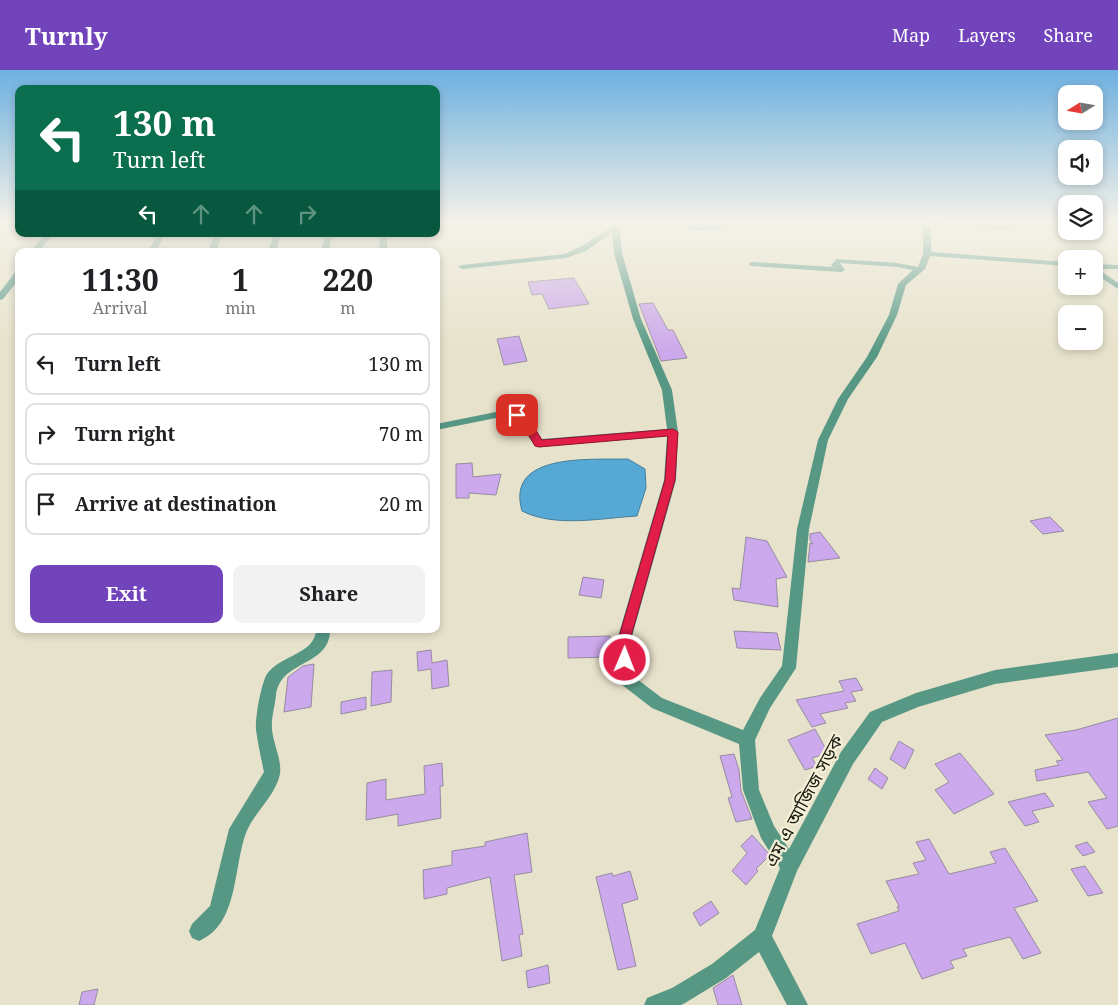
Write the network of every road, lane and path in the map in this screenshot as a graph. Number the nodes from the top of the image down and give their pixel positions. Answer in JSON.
{"nodes":[{"id":1,"x":484,"y":265,"type":"edge"},
{"id":2,"x":622,"y":265,"type":"edge"},
{"id":3,"x":760,"y":265,"type":"edge"},
{"id":4,"x":836,"y":265,"type":"edge"},
{"id":5,"x":892,"y":265,"type":"edge"},
{"id":6,"x":921,"y":265,"type":"edge"},
{"id":7,"x":462,"y":267,"type":"dead end"},
{"id":8,"x":1118,"y":267,"type":"edge"},
{"id":9,"x":1103,"y":268,"type":"edge"},
{"id":10,"x":918,"y":270,"type":"junction"},
{"id":11,"x":1103,"y":275,"type":"edge"},
{"id":12,"x":15,"y":278,"type":"edge"},
{"id":13,"x":1118,"y":287,"type":"edge"},
{"id":14,"x":0,"y":297,"type":"edge"},
{"id":15,"x":440,"y":426,"type":"edge"},
{"id":16,"x":673,"y":432,"type":"junction"},
{"id":17,"x":323,"y":633,"type":"edge"},
{"id":18,"x":1118,"y":660,"type":"edge"},
{"id":19,"x":747,"y":739,"type":"junction"},
{"id":20,"x":790,"y":866,"type":"junction"},
{"id":21,"x":199,"y":931,"type":"dead end"},
{"id":22,"x":762,"y":937,"type":"junction"},
{"id":23,"x":654,"y":1005,"type":"edge"},
{"id":24,"x":798,"y":1005,"type":"edge"}],
"edges":[{"from":1,"to":7,"type":"street"},
{"from":2,"to":16,"type":"street"},
{"from":3,"to":4,"type":"street"},
{"from":5,"to":10,"type":"street"},
{"from":6,"to":10,"type":"street"},
{"from":8,"to":9,"type":"street"},
{"from":10,"to":19,"type":"street"},
{"from":11,"to":13,"type":"street"},
{"from":12,"to":14,"type":"street"},
{"from":15,"to":16,"type":"street"},
{"from":16,"to":19,"type":"street"},
{"from":17,"to":21,"type":"street"},
{"from":18,"to":20,"type":"street","name":"এম এ আজিজ সড়ক"},
{"from":19,"to":20,"type":"street"},
{"from":20,"to":22,"type":"street","name":"এম এ আজিজ সড়ক"},
{"from":22,"to":23,"type":"street"},
{"from":22,"to":24,"type":"street"}]}
